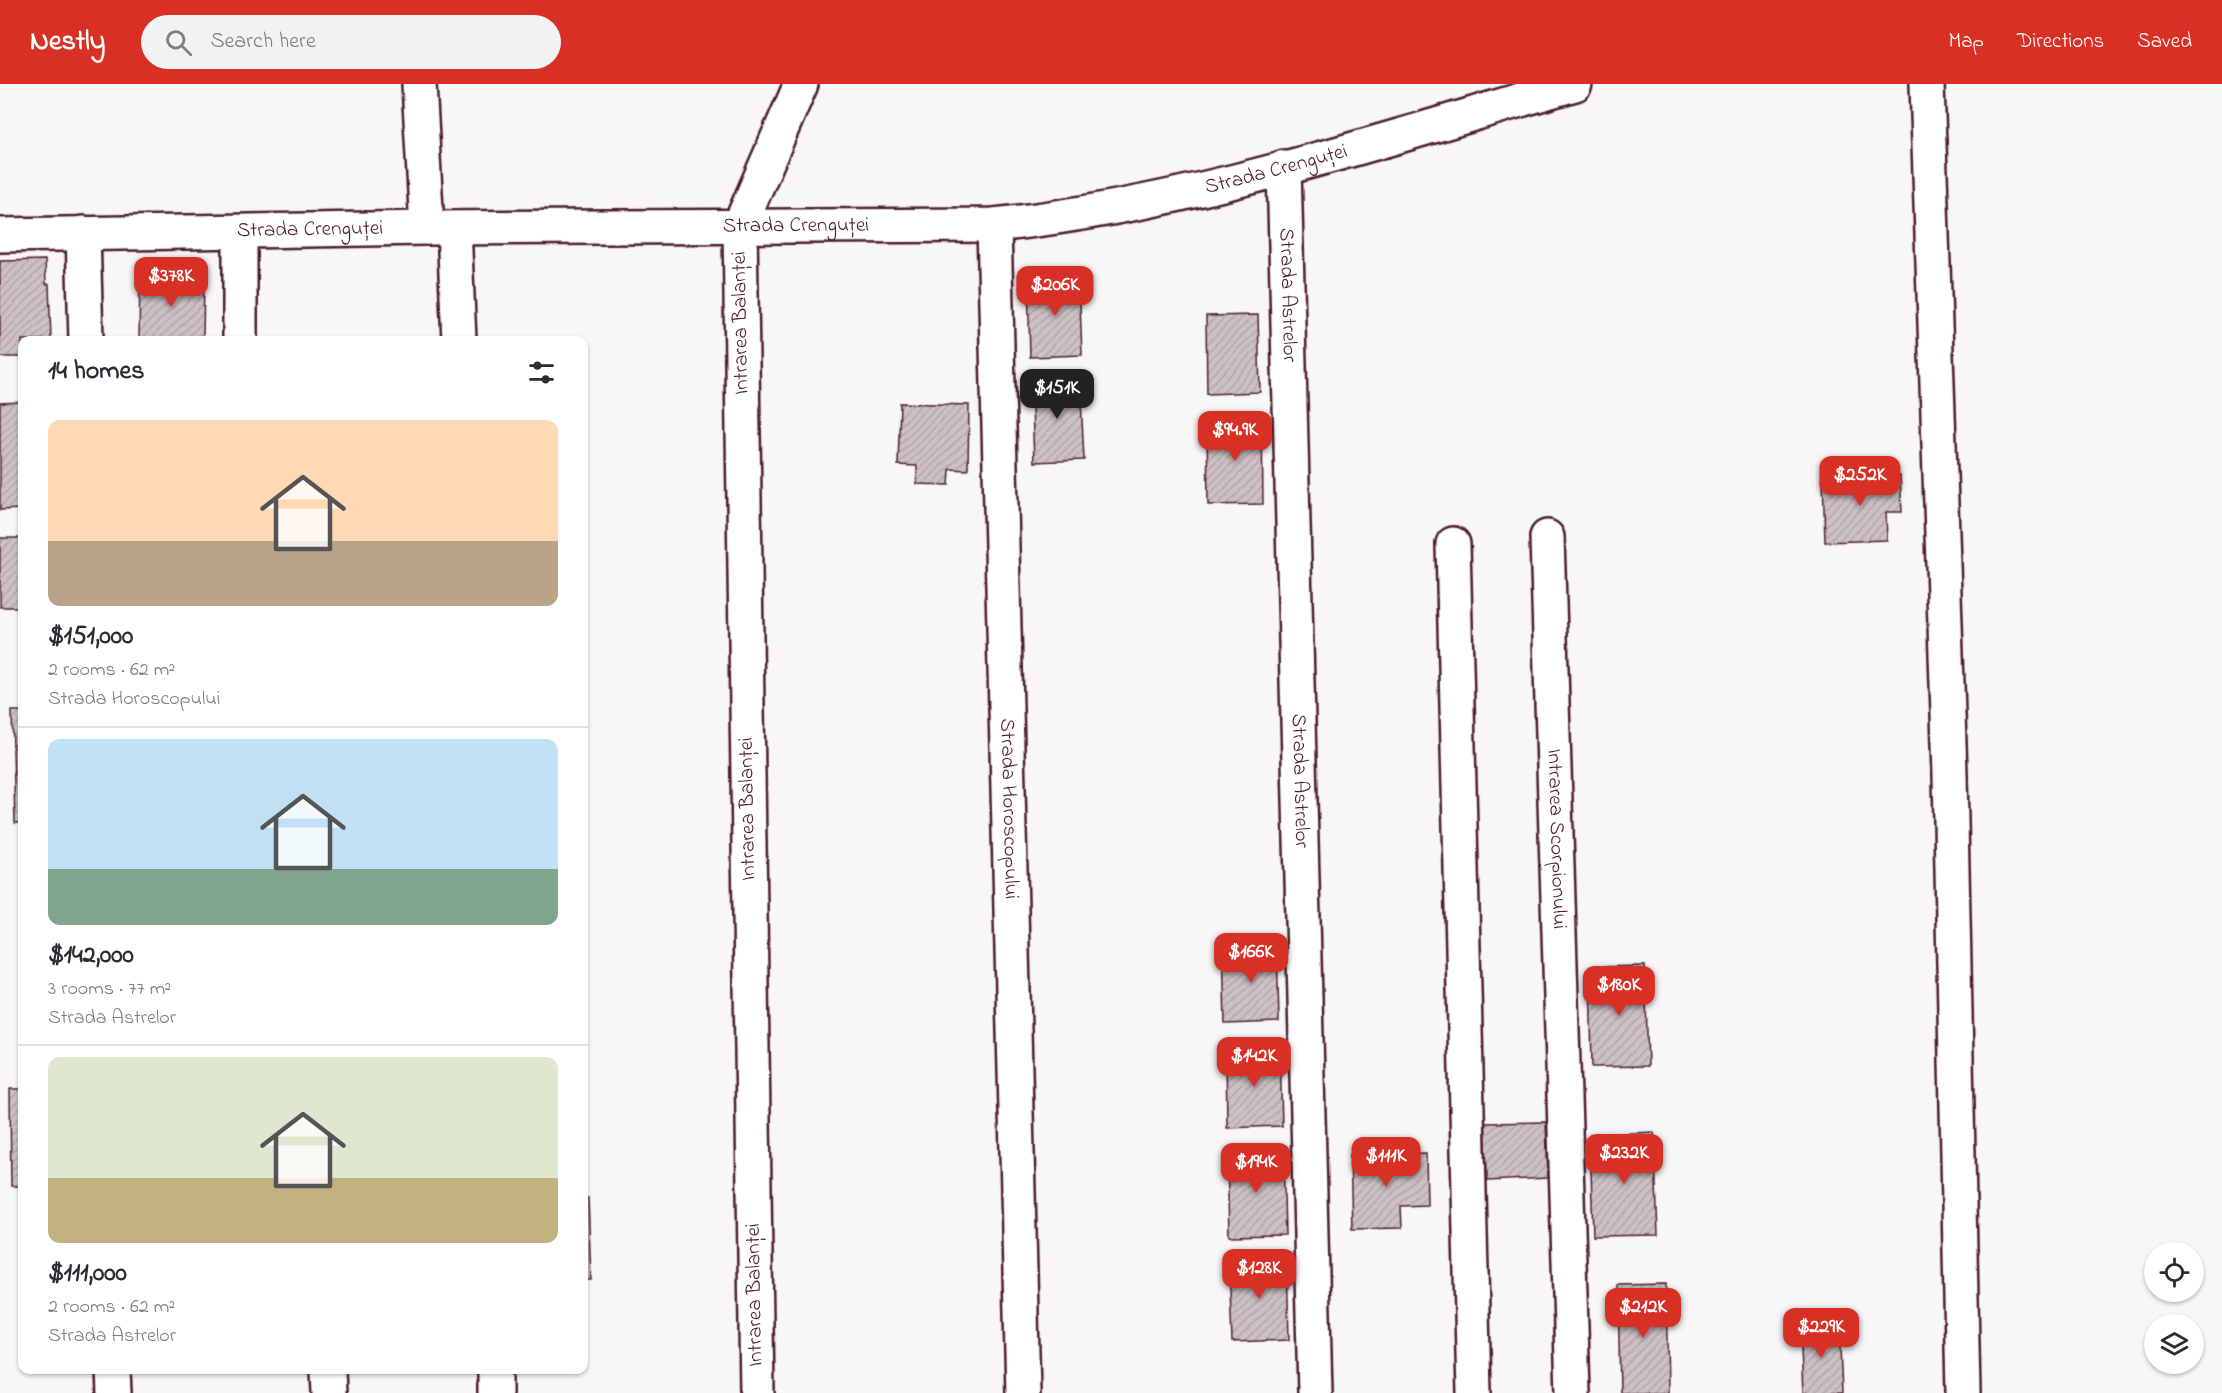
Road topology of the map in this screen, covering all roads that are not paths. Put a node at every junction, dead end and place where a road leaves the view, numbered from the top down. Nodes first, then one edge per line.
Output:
1 (419, 84) edge
2 (801, 84) edge
3 (1575, 84) edge
4 (1927, 84) edge
5 (1284, 167) junction
6 (740, 225) junction
7 (993, 225) junction
8 (440, 229) junction
9 (83, 233) junction
10 (240, 233) junction
11 (0, 235) edge
12 (86, 336) edge
13 (240, 336) edge
14 (458, 336) edge
15 (1547, 537) dead end
16 (1453, 544) dead end
17 (113, 1374) edge
18 (328, 1374) edge
19 (495, 1374) edge
20 (114, 1393) edge
21 (329, 1393) edge
22 (495, 1393) edge
23 (758, 1393) edge
24 (1023, 1393) edge
25 (1315, 1393) edge
26 (1474, 1393) edge
27 (1573, 1393) edge
28 (1963, 1393) edge

1 - 8 street
2 - 6 street
3 - 5 street, Strada Crenguței
4 - 28 street
5 - 7 street, Strada Crenguței
5 - 25 street, Strada Astrelor
6 - 7 street, Strada Crenguței
6 - 8 street, Strada Crenguței
6 - 23 street, Intrarea Balanței
7 - 24 street, Strada Horoscopului
8 - 10 street, Strada Crenguței
8 - 14 street
9 - 10 street, Strada Crenguței
9 - 11 street, Strada Crenguței
9 - 12 street
10 - 13 street
15 - 27 street, Intrarea Scorpionului
16 - 26 street
17 - 20 street
18 - 21 street
19 - 22 street

